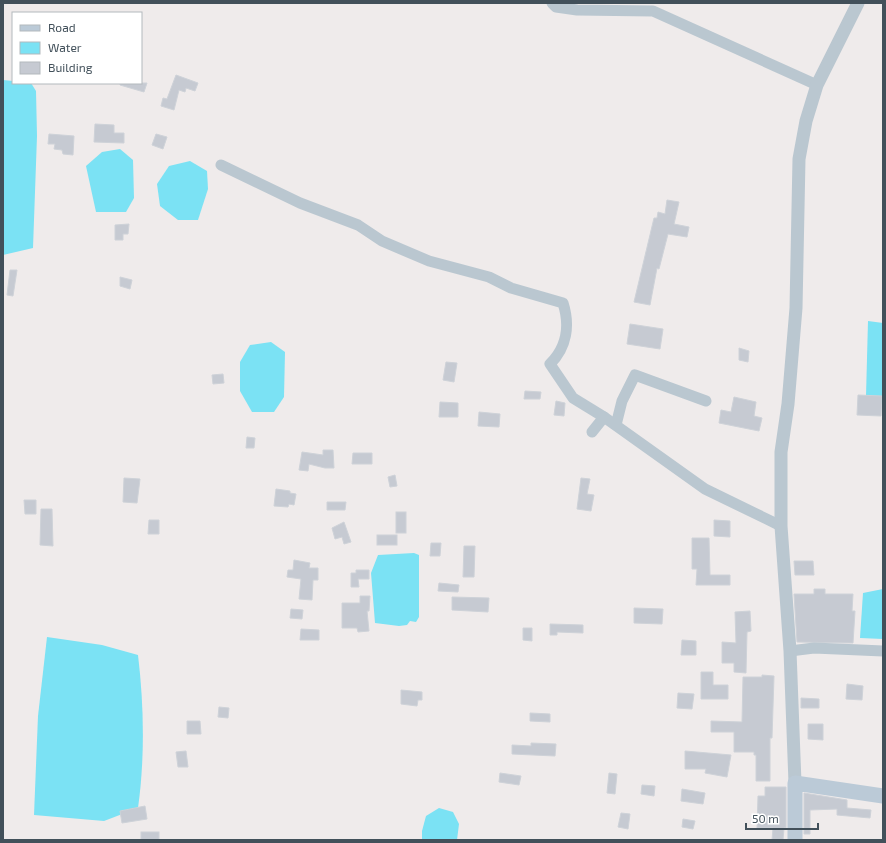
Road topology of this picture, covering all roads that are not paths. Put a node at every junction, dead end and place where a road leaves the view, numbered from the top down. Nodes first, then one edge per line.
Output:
1 (552, 3) edge
2 (858, 3) edge
3 (816, 85) junction
4 (221, 165) dead end
5 (706, 401) dead end
6 (604, 417) junction
7 (616, 425) junction
8 (592, 432) dead end
9 (781, 526) junction
10 (790, 651) junction
11 (883, 651) edge
12 (795, 783) junction
13 (883, 796) edge
14 (795, 840) edge

1 - 3 street
2 - 3 street
3 - 9 street
4 - 6 street
5 - 7 street
6 - 7 street
6 - 8 street
7 - 9 street
9 - 10 street
10 - 11 street
10 - 12 street
12 - 13 main road
12 - 14 main road

